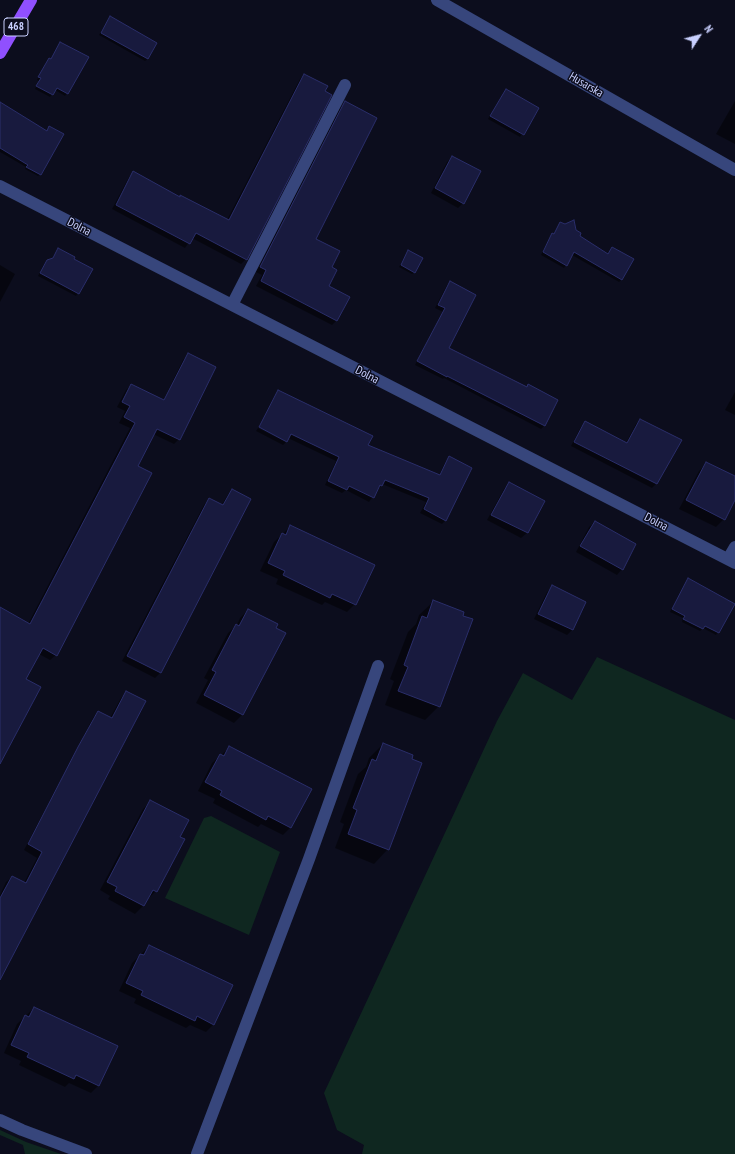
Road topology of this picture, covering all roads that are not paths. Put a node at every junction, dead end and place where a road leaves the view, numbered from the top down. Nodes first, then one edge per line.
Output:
1 (31, 0) edge
2 (437, 0) edge
3 (0, 53) edge
4 (345, 85) dead end
5 (735, 170) edge
6 (0, 186) edge
7 (232, 305) junction
8 (735, 547) edge
9 (732, 561) edge
10 (378, 666) dead end
11 (0, 1120) edge
12 (86, 1154) edge
13 (197, 1154) edge

1 - 3 main road, 468
2 - 5 street, Husarska
4 - 7 street
6 - 7 street, Dolna
7 - 9 street, Dolna
8 - 9 street
10 - 13 street
11 - 12 street

